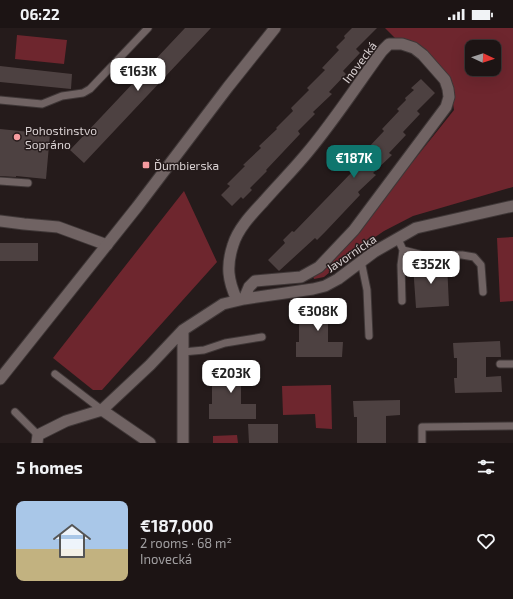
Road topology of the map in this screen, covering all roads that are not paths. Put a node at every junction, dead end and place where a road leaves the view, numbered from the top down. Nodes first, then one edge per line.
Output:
1 (148, 28) edge
2 (275, 28) edge
3 (0, 100) edge
4 (0, 181) edge
5 (28, 183) dead end
6 (513, 206) edge
7 (0, 221) edge
8 (398, 239) junction
9 (107, 245) junction
10 (403, 250) junction
11 (360, 261) junction
12 (484, 292) dead end
13 (241, 300) junction
14 (402, 301) dead end
15 (183, 330) junction
16 (369, 336) dead end
17 (262, 337) dead end
18 (183, 352) junction
19 (500, 364) dead end
20 (513, 364) edge
21 (55, 374) dead end
22 (0, 379) edge
23 (102, 410) junction
24 (15, 412) dead end
25 (513, 426) edge
26 (37, 439) edge
27 (150, 443) edge
28 (183, 443) edge
29 (422, 443) edge

1 - 3 lane
2 - 9 street
4 - 5 lane
6 - 8 street, Javornícka
7 - 9 street
8 - 10 lane
8 - 11 street, Javornícka
9 - 22 street
10 - 12 lane
10 - 14 lane
11 - 13 street, Javornícka
11 - 16 lane
13 - 13 street, Inovecká
13 - 15 street, Javornícka
15 - 18 street
15 - 23 street, Javornícka
17 - 18 lane
18 - 28 street
19 - 20 lane
21 - 23 lane
23 - 26 street, Javornícka
23 - 27 street
24 - 26 lane
25 - 29 lane

